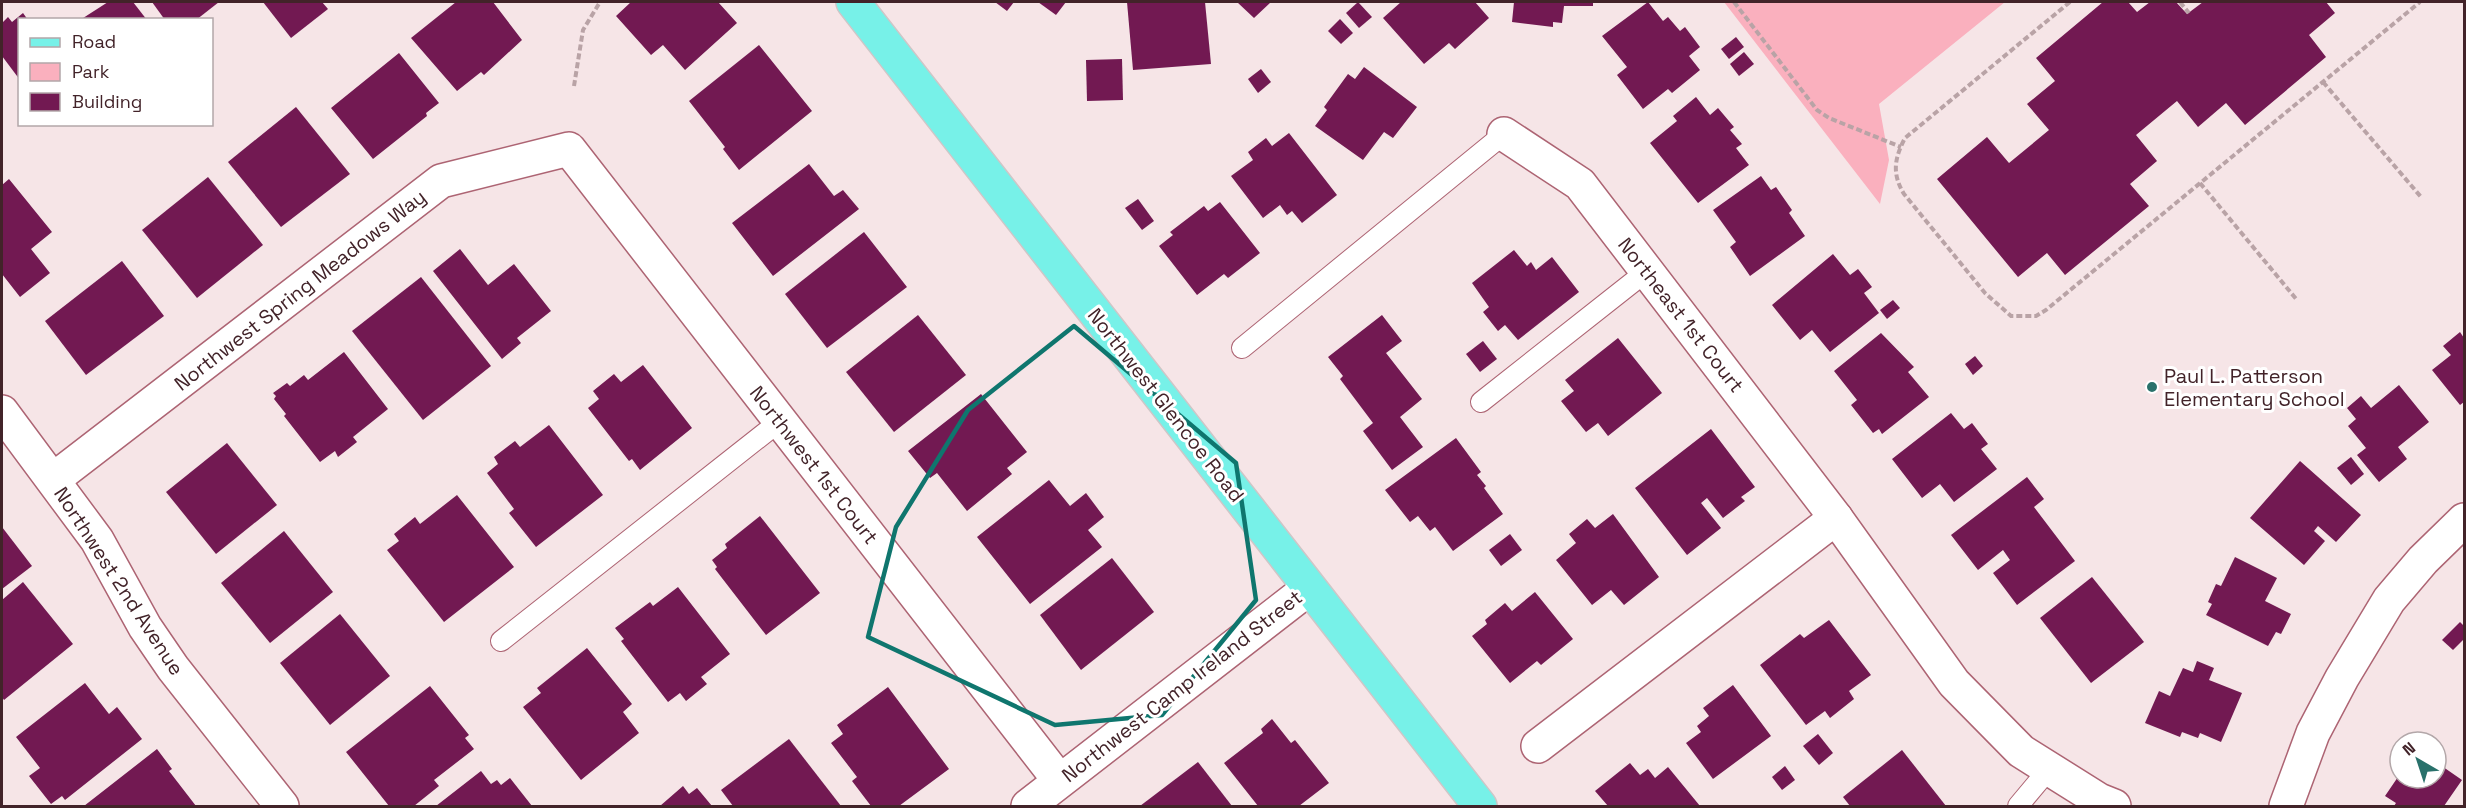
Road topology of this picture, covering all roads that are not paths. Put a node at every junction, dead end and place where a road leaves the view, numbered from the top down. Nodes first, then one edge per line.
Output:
1 (853, 2) edge
2 (1504, 134) joint
3 (569, 149) joint
4 (1647, 271) junction
5 (1242, 348) dead end
6 (1481, 402) dead end
7 (2, 412) edge
8 (780, 421) junction
9 (54, 479) junction
10 (1836, 518) junction
11 (2464, 520) edge
12 (1308, 589) junction
13 (501, 641) dead end
14 (1538, 746) dead end
15 (2049, 769) junction
16 (1059, 780) junction
17 (282, 807) edge
18 (1028, 807) edge
19 (1480, 807) edge
20 (2018, 807) edge
21 (2114, 807) edge
22 (2286, 807) edge

1 - 12 main road, Northwest Glencoe Road
2 - 4 street, Northeast 1st Court
2 - 5 lane
3 - 8 street, Northwest 1st Court
3 - 9 street, Northwest Spring Meadows Way
4 - 6 lane
4 - 10 street, Northeast 1st Court
7 - 9 street, Northwest 2nd Avenue
8 - 13 lane
8 - 16 street, Northwest 1st Court
9 - 17 street, Northwest 2nd Avenue
10 - 14 street
10 - 15 street, Northeast 1st Court
11 - 22 street
12 - 16 street, Northwest Camp Ireland Street
12 - 19 main road, Northwest Glencoe Road
15 - 20 lane
15 - 21 street, Northeast 1st Court
16 - 18 street, Northwest Camp Ireland Street

